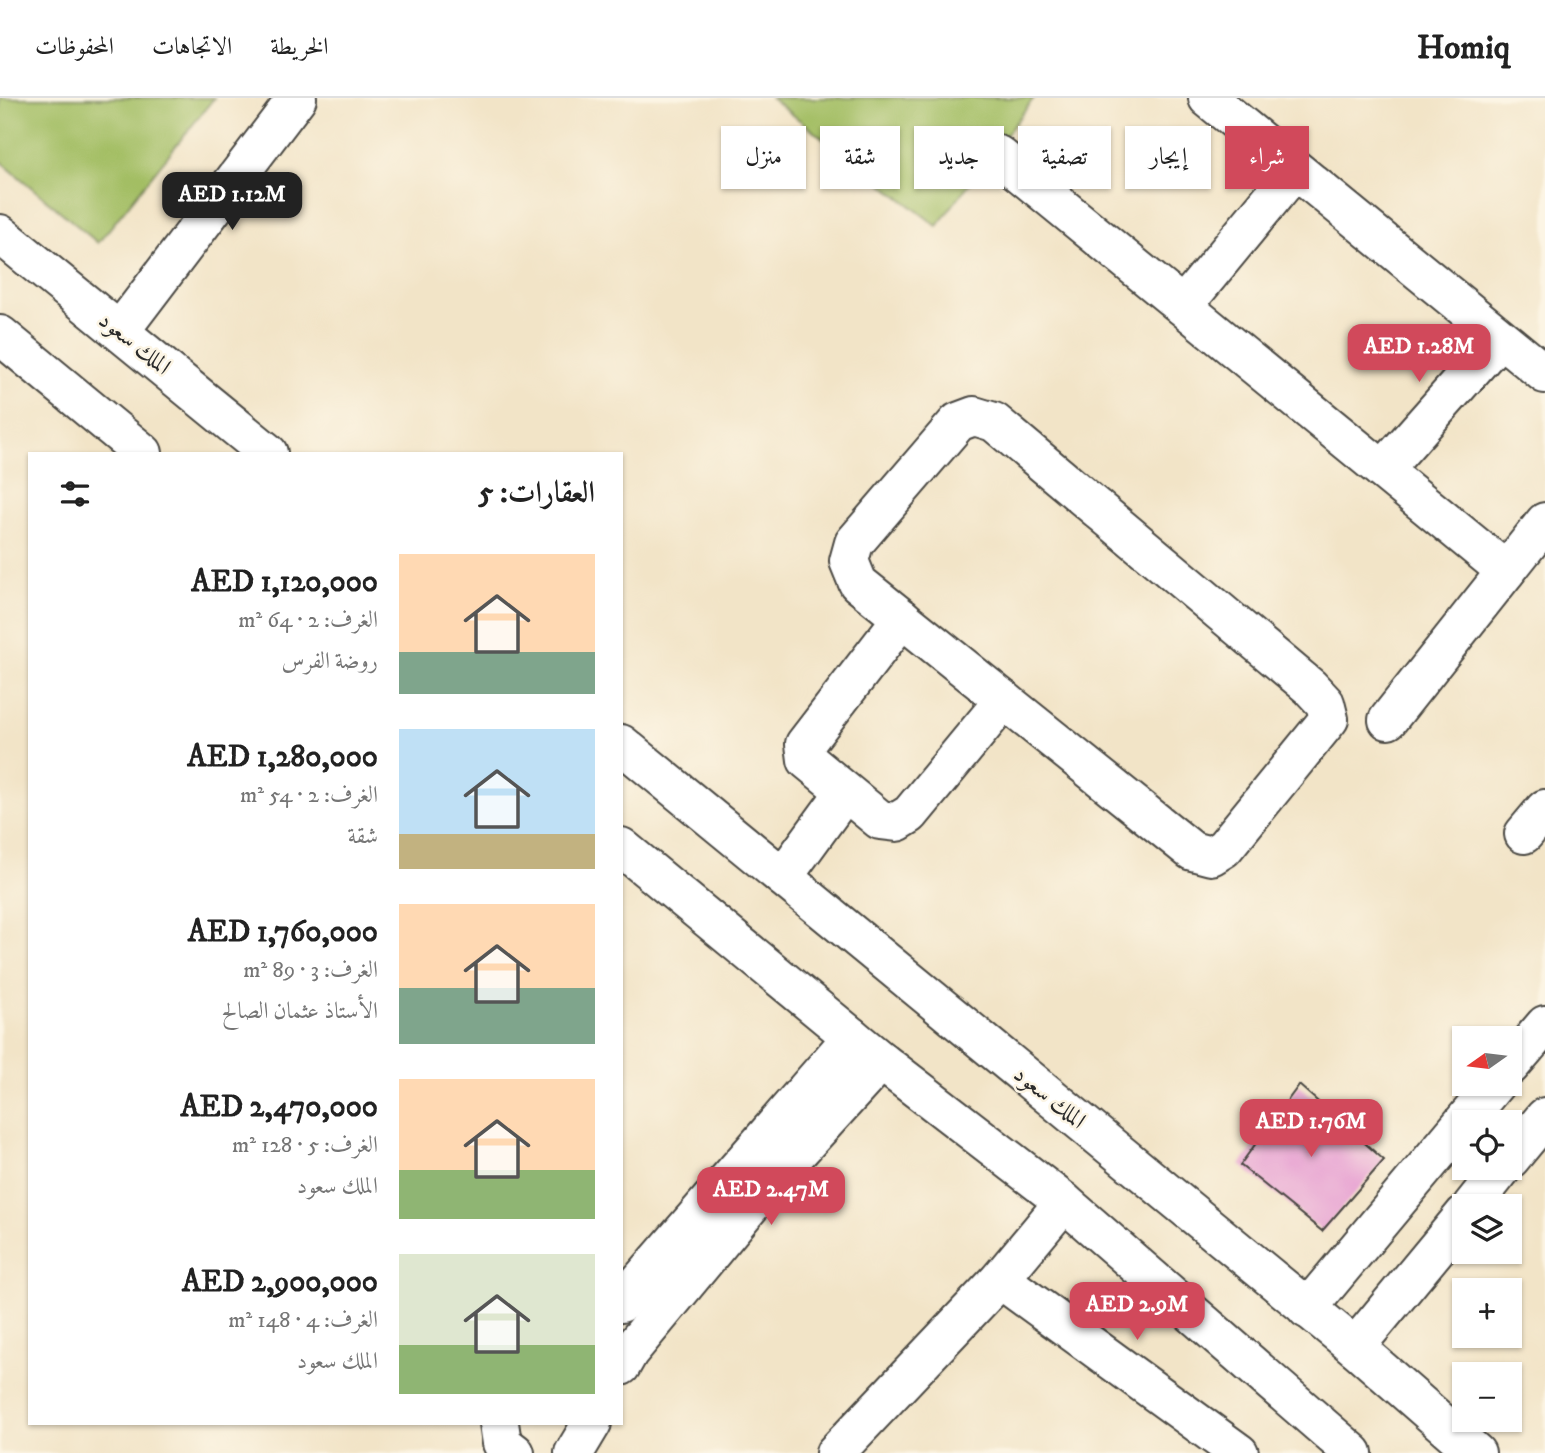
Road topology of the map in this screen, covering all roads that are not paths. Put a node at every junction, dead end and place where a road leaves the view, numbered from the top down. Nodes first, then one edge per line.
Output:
1 (297, 98) edge
2 (1208, 98) edge
3 (1242, 126) edge
4 (1004, 160) edge
5 (1309, 181) edge
6 (1279, 189) edge
7 (0, 234) edge
8 (1183, 306) junction
9 (120, 331) junction
10 (0, 335) edge
11 (1500, 338) junction
12 (1545, 374) edge
13 (143, 452) edge
14 (267, 452) edge
15 (1383, 470) junction
16 (1545, 522) edge
17 (1506, 571) junction
18 (902, 618) junction
19 (1004, 700) junction
20 (1388, 720) dead end
21 (623, 746) edge
22 (845, 792) junction
23 (627, 863) edge
24 (783, 877) junction
25 (1545, 1025) edge
26 (852, 1037) junction
27 (1522, 1052) edge
28 (881, 1061) junction
29 (1485, 1096) edge
30 (1545, 1117) edge
31 (1522, 1145) edge
32 (1493, 1180) edge
33 (1482, 1194) edge
34 (1064, 1202) junction
35 (1452, 1230) edge
36 (1000, 1279) junction
37 (623, 1301) edge
38 (1307, 1309) junction
39 (1355, 1347) junction
40 (623, 1362) edge
41 (499, 1425) edge
42 (591, 1425) edge
43 (1351, 1452) edge
44 (515, 1453) edge
45 (574, 1453) edge
46 (835, 1453) edge
47 (1239, 1453) edge
48 (1476, 1453) edge

1 - 9 street
2 - 3 street
4 - 8 street
5 - 11 street
6 - 8 street
7 - 9 street, الملك سعود
8 - 15 street
9 - 14 street, الملك سعود
10 - 13 street
11 - 12 street
11 - 15 street
15 - 17 street
16 - 17 street
17 - 20 street
18 - 19 street
18 - 19 street
18 - 22 street
19 - 22 street
21 - 24 street, الملك سعود
22 - 24 street
23 - 26 street
24 - 38 street, الملك سعود
25 - 27 street
26 - 28 street
26 - 37 street
28 - 34 street
28 - 40 street
29 - 38 street
30 - 31 street
32 - 33 street
34 - 36 street
34 - 43 street
35 - 39 street
36 - 46 street
36 - 47 street
38 - 39 street, الملك سعود
39 - 48 street, الملك سعود
41 - 44 street
42 - 45 street

